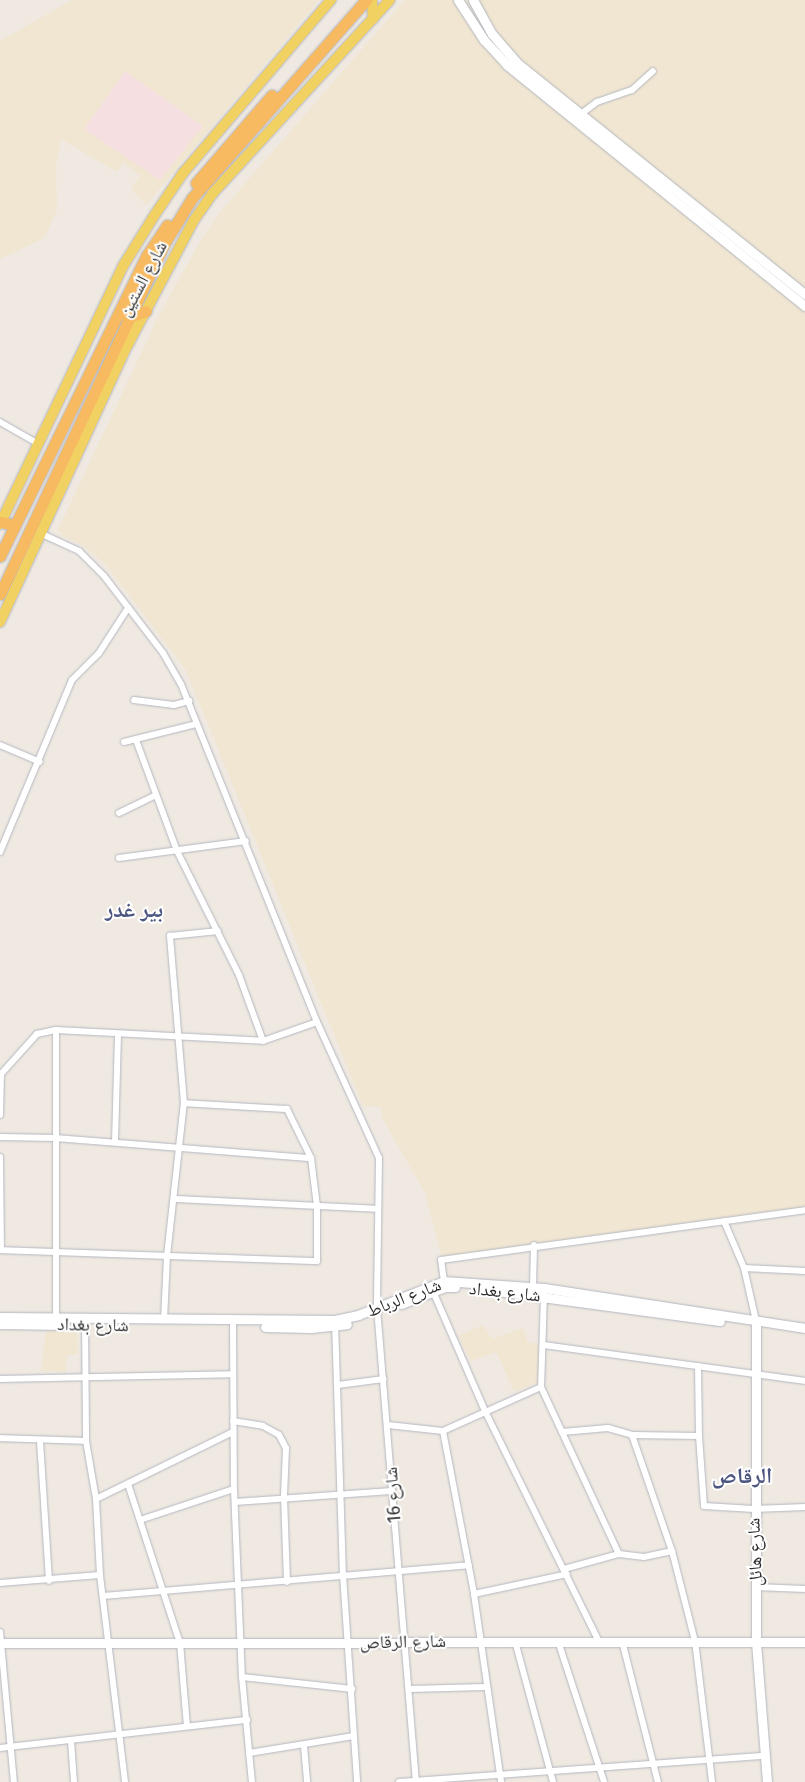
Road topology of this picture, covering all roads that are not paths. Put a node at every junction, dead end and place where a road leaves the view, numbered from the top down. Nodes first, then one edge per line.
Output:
1 (331, 0) edge
2 (357, 0) edge
3 (366, 0) edge
4 (372, 0) edge
5 (390, 0) edge
6 (458, 0) edge
7 (473, 0) edge
8 (372, 20) junction
9 (492, 34) junction
10 (484, 40) junction
11 (653, 71) dead end
12 (582, 114) junction
13 (190, 196) junction
14 (690, 209) junction
15 (702, 218) junction
16 (805, 294) edge
17 (805, 306) edge
18 (146, 311) junction
19 (127, 318) junction
20 (0, 422) edge
21 (36, 444) junction
22 (0, 523) edge
23 (14, 525) junction
24 (42, 534) junction
25 (24, 541) junction
26 (35, 547) junction
27 (0, 556) edge
28 (0, 594) edge
29 (128, 608) junction
30 (0, 622) edge
31 (134, 700) dead end
32 (189, 701) junction
33 (196, 724) junction
34 (136, 740) junction
35 (124, 742) dead end
36 (0, 745) edge
37 (40, 762) junction
38 (156, 795) junction
39 (119, 813) dead end
40 (246, 841) junction
41 (177, 850) junction
42 (0, 852) edge
43 (119, 858) dead end
44 (218, 931) junction
45 (317, 1022) junction
46 (56, 1030) junction
47 (118, 1035) junction
48 (181, 1037) junction
49 (263, 1042) junction
50 (0, 1074) edge
51 (184, 1103) junction
52 (0, 1115) edge
53 (0, 1137) edge
54 (55, 1138) junction
55 (114, 1142) junction
56 (180, 1147) junction
57 (0, 1157) edge
58 (311, 1158) junction
59 (174, 1199) junction
60 (317, 1206) junction
61 (378, 1209) junction
62 (805, 1210) edge
63 (724, 1221) junction
64 (534, 1245) junction
65 (1, 1250) edge
66 (57, 1250) junction
67 (167, 1256) junction
68 (744, 1268) junction
69 (805, 1272) edge
70 (444, 1281) junction
71 (533, 1287) junction
72 (432, 1288) junction
73 (544, 1292) junction
74 (378, 1311) junction
75 (0, 1316) edge
76 (56, 1318) junction
77 (164, 1320) junction
78 (85, 1322) junction
79 (233, 1323) junction
80 (0, 1324) edge
81 (335, 1324) junction
82 (756, 1324) junction
83 (805, 1328) edge
84 (805, 1333) edge
85 (543, 1346) junction
86 (698, 1366) junction
87 (232, 1374) junction
88 (756, 1374) junction
89 (85, 1377) junction
90 (0, 1378) edge
91 (384, 1379) junction
92 (805, 1381) edge
93 (338, 1385) junction
94 (541, 1386) junction
95 (485, 1411) junction
96 (233, 1421) junction
97 (388, 1425) junction
98 (443, 1431) junction
99 (233, 1432) junction
100 (562, 1432) junction
101 (632, 1435) junction
102 (698, 1436) junction
103 (0, 1438) edge
104 (40, 1441) junction
105 (86, 1441) junction
106 (128, 1484) junction
107 (234, 1489) junction
108 (392, 1491) junction
109 (343, 1495) junction
110 (284, 1496) junction
111 (96, 1499) junction
112 (235, 1502) junction
113 (805, 1507) edge
114 (754, 1509) junction
115 (140, 1520) junction
116 (672, 1551) junction
117 (619, 1554) junction
118 (469, 1565) junction
119 (398, 1569) junction
120 (566, 1571) junction
121 (100, 1575) junction
122 (343, 1575) junction
123 (50, 1581) junction
124 (287, 1582) junction
125 (0, 1583) edge
126 (238, 1586) junction
127 (756, 1587) junction
128 (805, 1589) edge
129 (166, 1590) junction
130 (474, 1594) junction
131 (103, 1596) junction
132 (0, 1632) edge
133 (558, 1640) junction
134 (598, 1640) junction
135 (695, 1640) junction
136 (516, 1641) junction
137 (622, 1641) junction
138 (241, 1642) junction
139 (405, 1642) junction
140 (479, 1642) junction
141 (756, 1642) junction
142 (805, 1642) edge
143 (108, 1643) junction
144 (180, 1643) junction
145 (349, 1643) junction
146 (1, 1644) edge
147 (242, 1677) junction
148 (485, 1687) junction
149 (352, 1689) junction
150 (410, 1690) junction
151 (247, 1720) junction
152 (187, 1726) junction
153 (120, 1734) junction
154 (354, 1736) junction
155 (71, 1741) junction
156 (304, 1746) junction
157 (0, 1748) edge
158 (11, 1748) junction
159 (249, 1753) junction
160 (765, 1756) junction
161 (710, 1760) junction
162 (652, 1763) junction
163 (600, 1766) junction
164 (551, 1771) junction
165 (501, 1779) edge
166 (416, 1781) edge
167 (14, 1782) edge
168 (74, 1782) edge
169 (125, 1782) edge
170 (252, 1782) edge
171 (307, 1782) edge
172 (357, 1782) edge
173 (399, 1782) edge
174 (553, 1782) edge
175 (604, 1782) edge
176 (658, 1782) edge
177 (712, 1782) edge
178 (767, 1782) edge

1 - 21 main road, شارع الستين
2 - 13 highway, شارع الستين
3 - 13 highway, شارع الستين
4 - 8 main road
5 - 8 main road, شارع الستين
6 - 10 street
7 - 9 street
8 - 18 main road, شارع الستين
9 - 10 street
9 - 12 street
10 - 14 street
11 - 12 street
12 - 14 street
13 - 19 highway, شارع الستين
13 - 23 highway, شارع الستين
14 - 15 street
15 - 16 street
15 - 17 street
18 - 19 highway
18 - 24 main road, شارع الستين
19 - 25 highway, شارع الستين
20 - 21 street
21 - 22 main road, شارع الستين
22 - 23 highway
23 - 27 highway, شارع الستين
24 - 26 main road, شارع الستين
24 - 29 street, شارع 16
25 - 26 highway
25 - 28 highway, شارع الستين
26 - 30 main road, شارع الستين
29 - 32 street, شارع 16
29 - 37 street
31 - 32 street
32 - 33 street, شارع 16
33 - 34 street
33 - 40 street, شارع 16
34 - 35 street
34 - 38 street
36 - 37 street
37 - 42 street
38 - 39 street
38 - 41 street
40 - 41 street
40 - 45 street, شارع 16
41 - 43 street
41 - 44 street
44 - 48 street
44 - 49 street
45 - 49 street
45 - 61 street, شارع 16
46 - 47 street
46 - 50 street
46 - 54 street
47 - 48 street
47 - 55 street
48 - 49 street
48 - 51 street
50 - 52 street
51 - 56 street
51 - 58 street
53 - 54 street
54 - 55 street
54 - 66 street
55 - 56 street
56 - 58 street
56 - 59 street
57 - 65 street
58 - 60 street
59 - 60 street
59 - 67 street
60 - 61 street
60 - 67 street
61 - 74 street, شارع 16
62 - 63 street
63 - 64 street
63 - 68 street
64 - 70 street
64 - 71 street
65 - 66 street
66 - 67 street
66 - 76 street
67 - 77 street
68 - 69 street
68 - 82 street
70 - 71 street, شارع الرباط
70 - 72 street, شارع الرباط
71 - 73 street, شارع الرباط
72 - 73 street, شارع بغداد
72 - 74 street, شارع بغداد
72 - 95 street
73 - 82 street, شارع بغداد
73 - 85 street
74 - 81 street, شارع بغداد
74 - 91 street, شارع 16
75 - 76 street
76 - 78 street
77 - 78 street
77 - 79 street
78 - 79 street, شارع بغداد
78 - 80 street, شارع بغداد
78 - 89 street
79 - 81 street
79 - 87 street
81 - 93 street
82 - 83 street
82 - 84 street, شارع بغداد
82 - 88 street, شارع هائل
85 - 86 street
85 - 94 street
86 - 88 street
86 - 102 street
87 - 89 street
87 - 96 street
88 - 92 street
88 - 114 street, شارع هائل
89 - 90 street
89 - 105 street
91 - 93 street
91 - 97 street, شارع 16
93 - 109 street
94 - 95 street
94 - 100 street
95 - 98 street
95 - 120 street
96 - 99 street
96 - 110 street
97 - 98 street
97 - 108 street, شارع 16
98 - 118 street
99 - 106 street
99 - 107 street
100 - 101 street
100 - 117 street
101 - 102 street
101 - 116 street
102 - 114 street
103 - 104 street
104 - 105 street
104 - 123 street
105 - 111 street
106 - 111 street
106 - 115 street
107 - 112 street
107 - 115 street
108 - 109 street
108 - 119 street, شارع 16
109 - 110 street
109 - 122 street
110 - 112 street
110 - 124 street
111 - 121 street
112 - 126 street
113 - 114 street
114 - 127 street, شارع هائل
115 - 129 street
116 - 117 street
116 - 135 street
117 - 120 street
118 - 119 street
118 - 130 street
119 - 122 street
119 - 139 street, شارع 16
120 - 130 street
120 - 134 street
121 - 123 street
121 - 131 street
122 - 124 street
122 - 145 street
123 - 125 street
124 - 126 street
126 - 129 street
126 - 138 street
127 - 128 street
127 - 141 street, شارع هائل
129 - 131 street
129 - 144 street
130 - 140 street
131 - 143 street
132 - 146 street
133 - 134 street, شارع الرقاص
133 - 136 street, شارع الرقاص
133 - 163 street
134 - 137 street, شارع الرقاص
135 - 137 street, شارع الرقاص
135 - 141 street, شارع الرقاص
135 - 161 street
136 - 140 street, شارع الرقاص
136 - 164 street
137 - 162 street
138 - 144 street, شارع الرقاص
138 - 145 street, شارع الرقاص
138 - 147 street
139 - 140 street, شارع الرقاص
139 - 145 street, شارع الرقاص
139 - 150 street, شارع 16
140 - 148 street
141 - 142 street, شارع الرقاص
141 - 160 street, شارع هائل
143 - 144 street, شارع الرقاص
143 - 146 street, شارع الرقاص
143 - 153 street
144 - 152 street
145 - 149 street
146 - 158 street
147 - 149 street
147 - 151 street
148 - 150 street
148 - 165 street
149 - 154 street
150 - 166 street, شارع 16
151 - 152 street
151 - 159 street
152 - 153 street
153 - 155 street
153 - 169 street
154 - 156 street
154 - 172 street
155 - 158 street
155 - 168 street
156 - 159 street
156 - 171 street
157 - 158 street
158 - 167 street
159 - 170 street
160 - 161 street
160 - 178 street, شارع هائل
161 - 162 street
161 - 177 street
162 - 163 street
162 - 176 street
163 - 164 street
163 - 175 street
164 - 165 street
164 - 174 street
165 - 166 street
166 - 173 street

